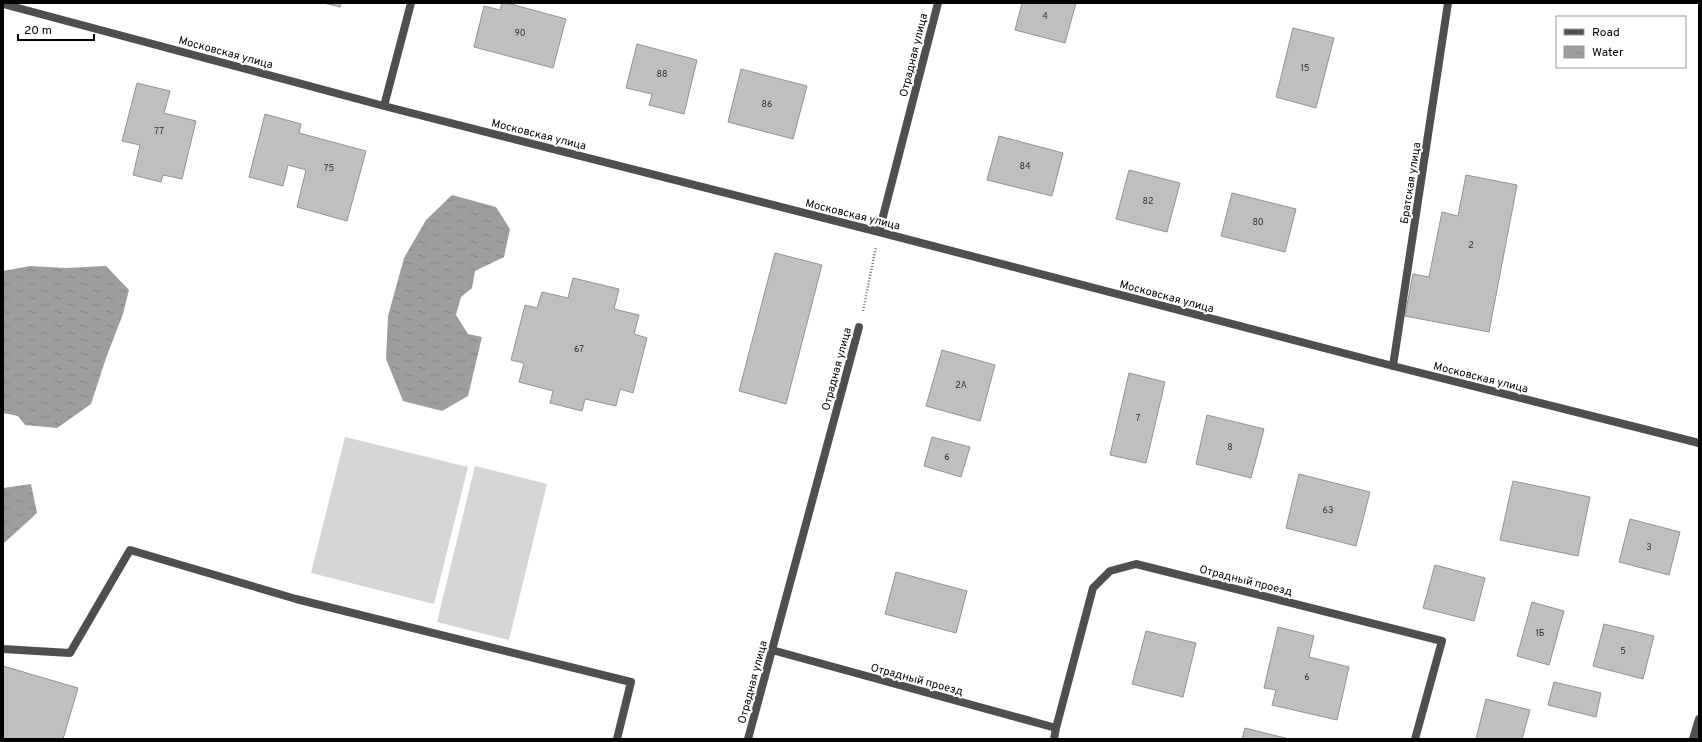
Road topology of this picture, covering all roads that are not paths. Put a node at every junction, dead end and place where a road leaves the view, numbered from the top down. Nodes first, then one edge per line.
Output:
1 (411, 3) edge
2 (938, 3) edge
3 (1448, 3) edge
4 (3, 4) edge
5 (384, 106) junction
6 (879, 232) junction
7 (859, 327) road end
8 (1393, 366) junction
9 (1699, 443) edge
10 (3, 649) edge
11 (772, 650) junction
12 (1699, 719) edge
13 (1056, 728) junction
14 (618, 739) edge
15 (748, 739) edge
16 (1054, 739) edge
17 (1416, 739) edge
18 (1694, 739) edge

1 - 5 street
2 - 6 street, Отрадная улица
3 - 8 street, Братская улица
4 - 5 street, Московская улица
5 - 6 street, Московская улица
6 - 8 street, Московская улица
7 - 11 street, Отрадная улица
8 - 9 street, Московская улица
10 - 14 street
11 - 13 street, Отрадный проезд
11 - 15 street, Отрадная улица
12 - 18 street
13 - 16 street, Отрадный проезд
13 - 17 street, Отрадный проезд

